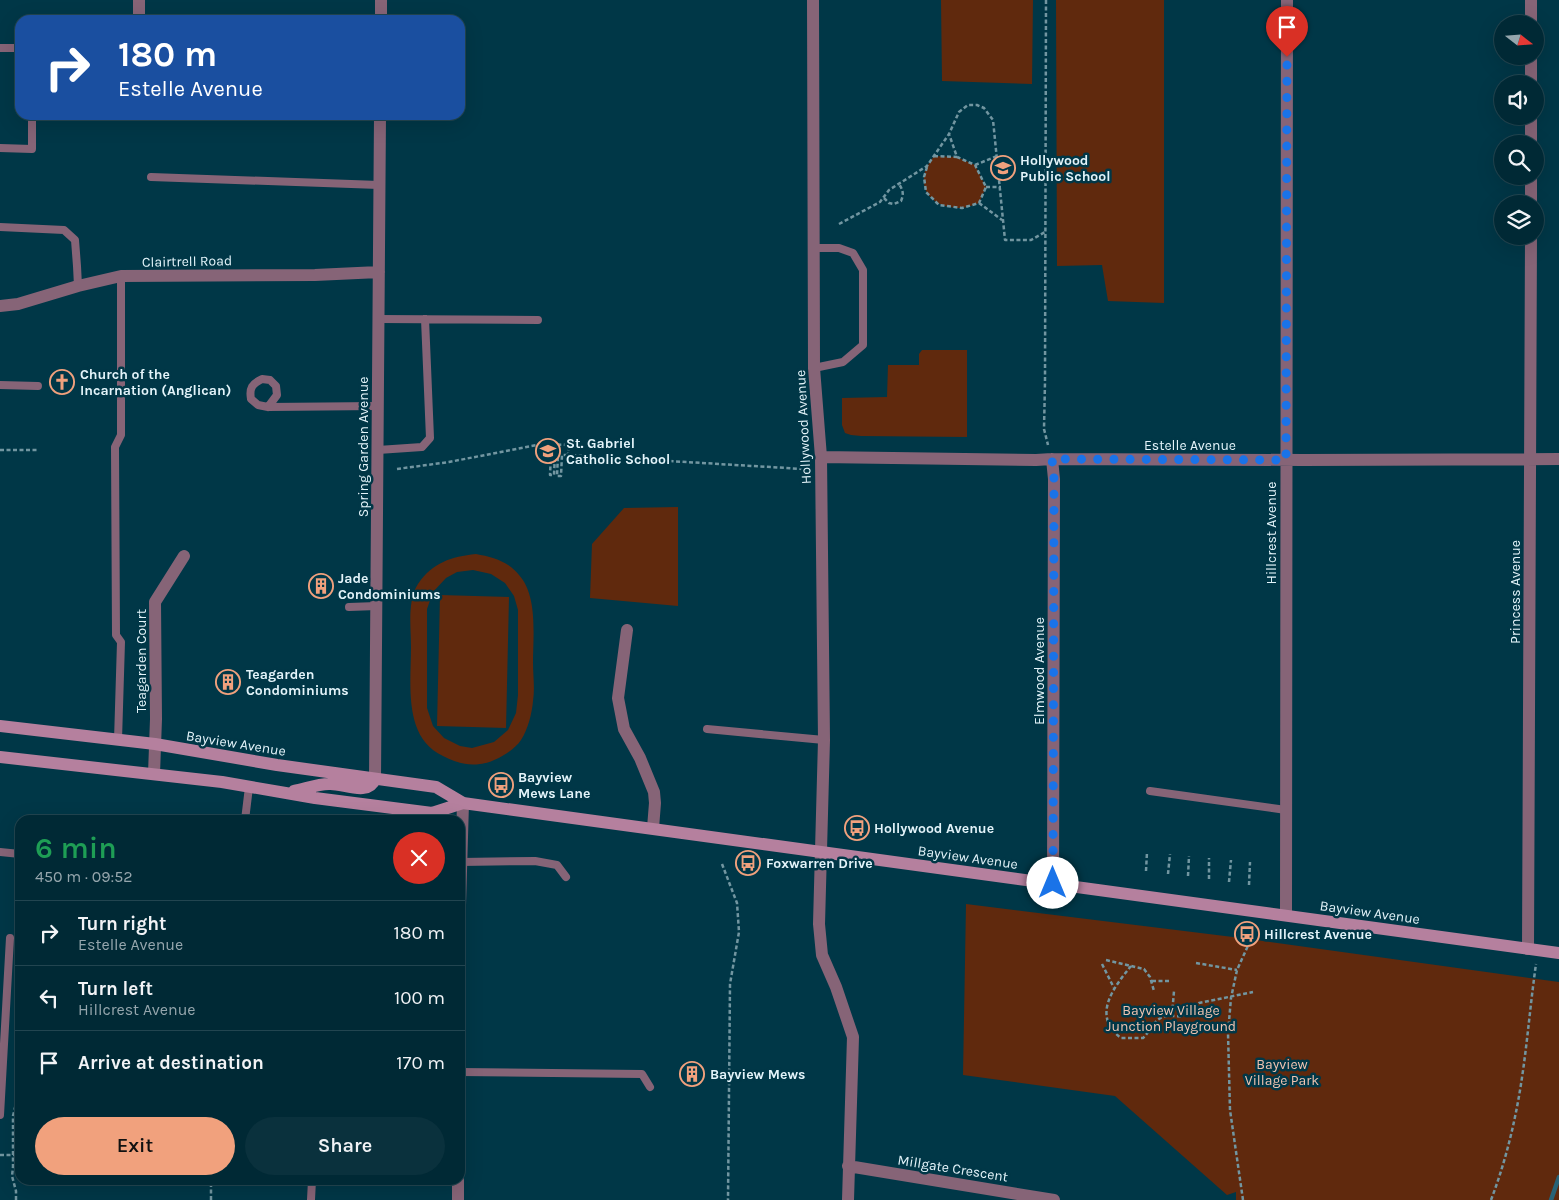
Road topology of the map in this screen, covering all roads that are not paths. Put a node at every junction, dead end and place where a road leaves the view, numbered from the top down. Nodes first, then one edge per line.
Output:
1 (139, 0) edge
2 (381, 0) edge
3 (813, 0) edge
4 (1287, 0) edge
5 (1532, 0) edge
6 (139, 15) edge
7 (381, 15) edge
8 (1531, 15) edge
9 (0, 48) edge
10 (15, 48) edge
11 (32, 120) edge
12 (380, 120) edge
13 (0, 148) edge
14 (151, 177) dead end
15 (379, 185) junction
16 (0, 227) edge
17 (1531, 245) edge
18 (814, 248) junction
19 (379, 272) junction
20 (121, 276) junction
21 (78, 286) junction
22 (0, 306) edge
23 (379, 319) junction
24 (425, 319) junction
25 (538, 320) dead end
26 (814, 368) junction
27 (0, 385) edge
28 (38, 386) dead end
29 (378, 406) junction
30 (268, 407) dead end
31 (378, 450) junction
32 (821, 457) junction
33 (1531, 458) junction
34 (1052, 459) junction
35 (1559, 459) edge
36 (1286, 460) junction
37 (184, 556) dead end
38 (377, 606) junction
39 (349, 607) dead end
40 (627, 630) dead end
41 (0, 726) edge
42 (707, 729) dead end
43 (118, 740) junction
44 (824, 740) junction
45 (155, 744) junction
46 (0, 757) edge
47 (154, 774) junction
48 (376, 779) junction
49 (249, 787) junction
50 (1150, 791) dead end
51 (286, 793) junction
52 (463, 803) junction
53 (1286, 810) junction
54 (246, 815) edge
55 (463, 815) edge
56 (653, 828) junction
57 (0, 852) edge
58 (821, 852) junction
59 (15, 854) edge
60 (465, 862) edge
61 (566, 877) dead end
62 (1053, 883) junction
63 (1286, 915) junction
64 (10, 938) dead end
65 (1533, 949) junction
66 (1559, 953) edge
67 (465, 1072) edge
68 (650, 1088) dead end
69 (0, 1115) edge
70 (848, 1166) junction
71 (312, 1185) edge
72 (458, 1185) edge
73 (311, 1200) edge
74 (458, 1200) edge
75 (848, 1200) edge
76 (1054, 1200) edge

1 - 6 street
2 - 7 street
3 - 18 street, Hollywood Avenue
4 - 36 street, Hillcrest Avenue
5 - 8 street
9 - 10 lane
11 - 13 lane
12 - 15 street, Spring Garden Avenue
14 - 15 lane
15 - 19 street, Spring Garden Avenue
16 - 21 lane
17 - 33 street, Princess Avenue
18 - 26 street, Hollywood Avenue
18 - 26 lane
19 - 20 street, Clairtrell Road
19 - 23 street, Spring Garden Avenue
20 - 21 street, Clairtrell Road
20 - 43 lane
21 - 22 street, Clairtrell Road
23 - 24 lane
23 - 29 street, Spring Garden Avenue
24 - 25 lane
24 - 31 lane
26 - 32 street, Hollywood Avenue
27 - 28 lane
29 - 30 lane
29 - 31 street, Spring Garden Avenue
31 - 38 street, Spring Garden Avenue
32 - 34 street, Estelle Avenue
32 - 44 street, Hollywood Avenue
33 - 35 street, Estelle Avenue
33 - 36 street, Estelle Avenue
33 - 65 street, Princess Avenue
34 - 36 street, Estelle Avenue
34 - 62 street, Elmwood Avenue
36 - 53 street, Hillcrest Avenue
37 - 45 street, Teagarden Court
38 - 39 lane
38 - 48 street, Spring Garden Avenue
40 - 56 street
41 - 43 main road, Bayview Avenue
42 - 44 lane
43 - 45 main road, Bayview Avenue
44 - 58 street, Hollywood Avenue
45 - 47 street, Teagarden Court
45 - 48 main road, Bayview Avenue
46 - 47 main road, Bayview Avenue
47 - 49 main road, Bayview Avenue
48 - 51 main road
48 - 52 main road, Bayview Avenue
49 - 51 main road, Bayview Avenue
49 - 54 lane
50 - 53 lane
51 - 52 main road, Bayview Avenue
52 - 55 street
52 - 56 main road, Bayview Avenue
53 - 63 street, Hillcrest Avenue
56 - 58 main road, Bayview Avenue
57 - 59 lane
58 - 62 main road, Bayview Avenue
58 - 70 street
60 - 61 lane
62 - 63 main road, Bayview Avenue
63 - 65 main road, Bayview Avenue
64 - 69 lane
65 - 66 main road, Bayview Avenue
67 - 68 lane
70 - 75 street
70 - 76 street, Millgate Crescent
71 - 73 lane
72 - 74 street

